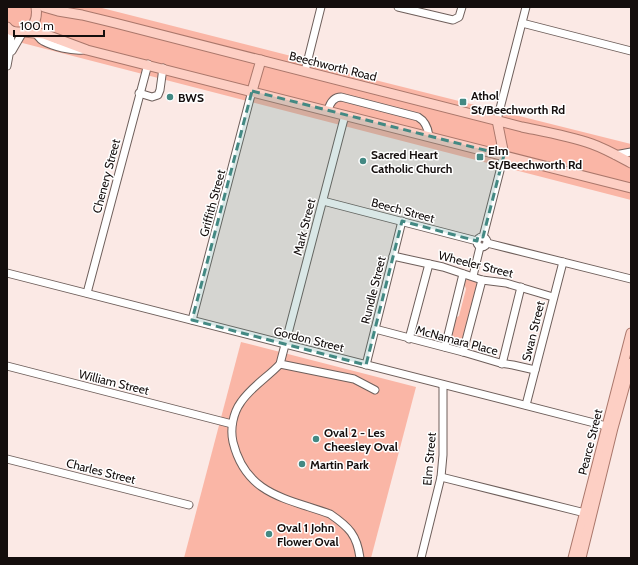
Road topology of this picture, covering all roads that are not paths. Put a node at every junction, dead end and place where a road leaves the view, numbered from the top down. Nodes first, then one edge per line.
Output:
1 (36, 7) edge
2 (44, 7) edge
3 (321, 7) edge
4 (398, 7) edge
5 (462, 7) edge
6 (526, 7) edge
7 (522, 23) junction
8 (8, 28) edge
9 (23, 32) junction
10 (631, 51) edge
11 (10, 54) junction
12 (261, 60) junction
13 (148, 64) junction
14 (7, 66) edge
15 (163, 68) junction
16 (305, 71) junction
17 (252, 91) junction
18 (139, 93) junction
19 (328, 110) junction
20 (345, 115) junction
21 (497, 120) junction
22 (429, 136) junction
23 (631, 152) edge
24 (504, 155) junction
25 (615, 155) junction
26 (631, 163) edge
27 (631, 188) edge
28 (323, 201) junction
29 (402, 221) junction
30 (482, 242) junction
31 (393, 256) junction
32 (563, 262) junction
33 (429, 264) junction
34 (7, 273) edge
35 (463, 274) junction
36 (473, 276) junction
37 (631, 279) edge
38 (482, 280) junction
39 (521, 287) junction
40 (87, 293) junction
41 (553, 297) junction
42 (192, 320) junction
43 (375, 329) junction
44 (631, 333) edge
45 (409, 339) junction
46 (286, 344) junction
47 (444, 347) junction
48 (463, 352) junction
49 (631, 363) edge
50 (280, 364) junction
51 (502, 364) junction
52 (366, 365) junction
53 (7, 366) edge
54 (535, 370) junction
55 (626, 380) edge
56 (443, 385) junction
57 (375, 390) dead end
58 (526, 405) junction
59 (232, 424) junction
60 (609, 427) junction
61 (7, 458) edge
62 (441, 477) junction
63 (189, 506) dead end
64 (585, 513) junction
65 (360, 558) edge
66 (421, 558) edge
67 (573, 558) edge
68 (581, 558) edge

1 - 9 main road
2 - 12 main road, Beechworth Road
3 - 16 street
4 - 5 street
6 - 7 street
7 - 10 street
7 - 21 street
8 - 9 main road
8 - 11 street
9 - 11 street
9 - 13 main road
11 - 14 street
12 - 16 main road, Beechworth Road
12 - 17 main road
13 - 15 main road
13 - 18 street, Chenery Street
15 - 17 main road
15 - 18 street
16 - 21 main road, Beechworth Road
17 - 19 main road
17 - 42 street, Griffith Street
18 - 40 street, Chenery Street
19 - 20 main road
19 - 22 street
20 - 22 main road
20 - 28 street, Mark Street
21 - 24 main road
21 - 25 main road, Beechworth Road
22 - 24 main road
23 - 25 street
24 - 27 main road
24 - 30 street
25 - 26 main road, Beechworth Road
28 - 29 street, Beech Street
28 - 46 street, Mark Street
29 - 30 street, Beech Street
29 - 31 street, Rundle Street
30 - 32 street, Beech Street
30 - 36 street
31 - 33 street, Wheeler Street
31 - 43 street, Rundle Street
32 - 37 street, Beech Street
32 - 41 street, Swan Street
33 - 35 street, Wheeler Street
33 - 45 street
34 - 40 street, Gordon Street
35 - 36 street, Wheeler Street
35 - 47 street
36 - 38 street, Wheeler Street
38 - 39 street, Wheeler Street
38 - 48 street
39 - 41 street, Wheeler Street
39 - 51 street
40 - 42 street, Gordon Street
41 - 54 street, Swan Street
42 - 46 street, Gordon Street
43 - 45 street, McNamara Place
43 - 52 street, Rundle Street
44 - 55 main road, Pearce Street
45 - 47 street, McNamara Place
46 - 50 street, Mark Street
46 - 52 street, Gordon Street
47 - 48 street, McNamara Place
48 - 51 street, McNamara Place
49 - 55 main road, Pearce Street
50 - 57 street
50 - 59 street
51 - 54 street, McNamara Place
52 - 56 street, Gordon Street
53 - 59 street, William Street
54 - 58 street, Swan Street
55 - 60 main road, Pearce Street
56 - 58 street, Gordon Street
56 - 62 street, Elm Street
58 - 60 street, Gordon Street
59 - 65 street
60 - 64 main road, Pearce Street
60 - 68 main road, Pearce Street
61 - 63 street, Charles Street
62 - 64 street
62 - 66 street, Elm Street
64 - 67 main road, Pearce Street

